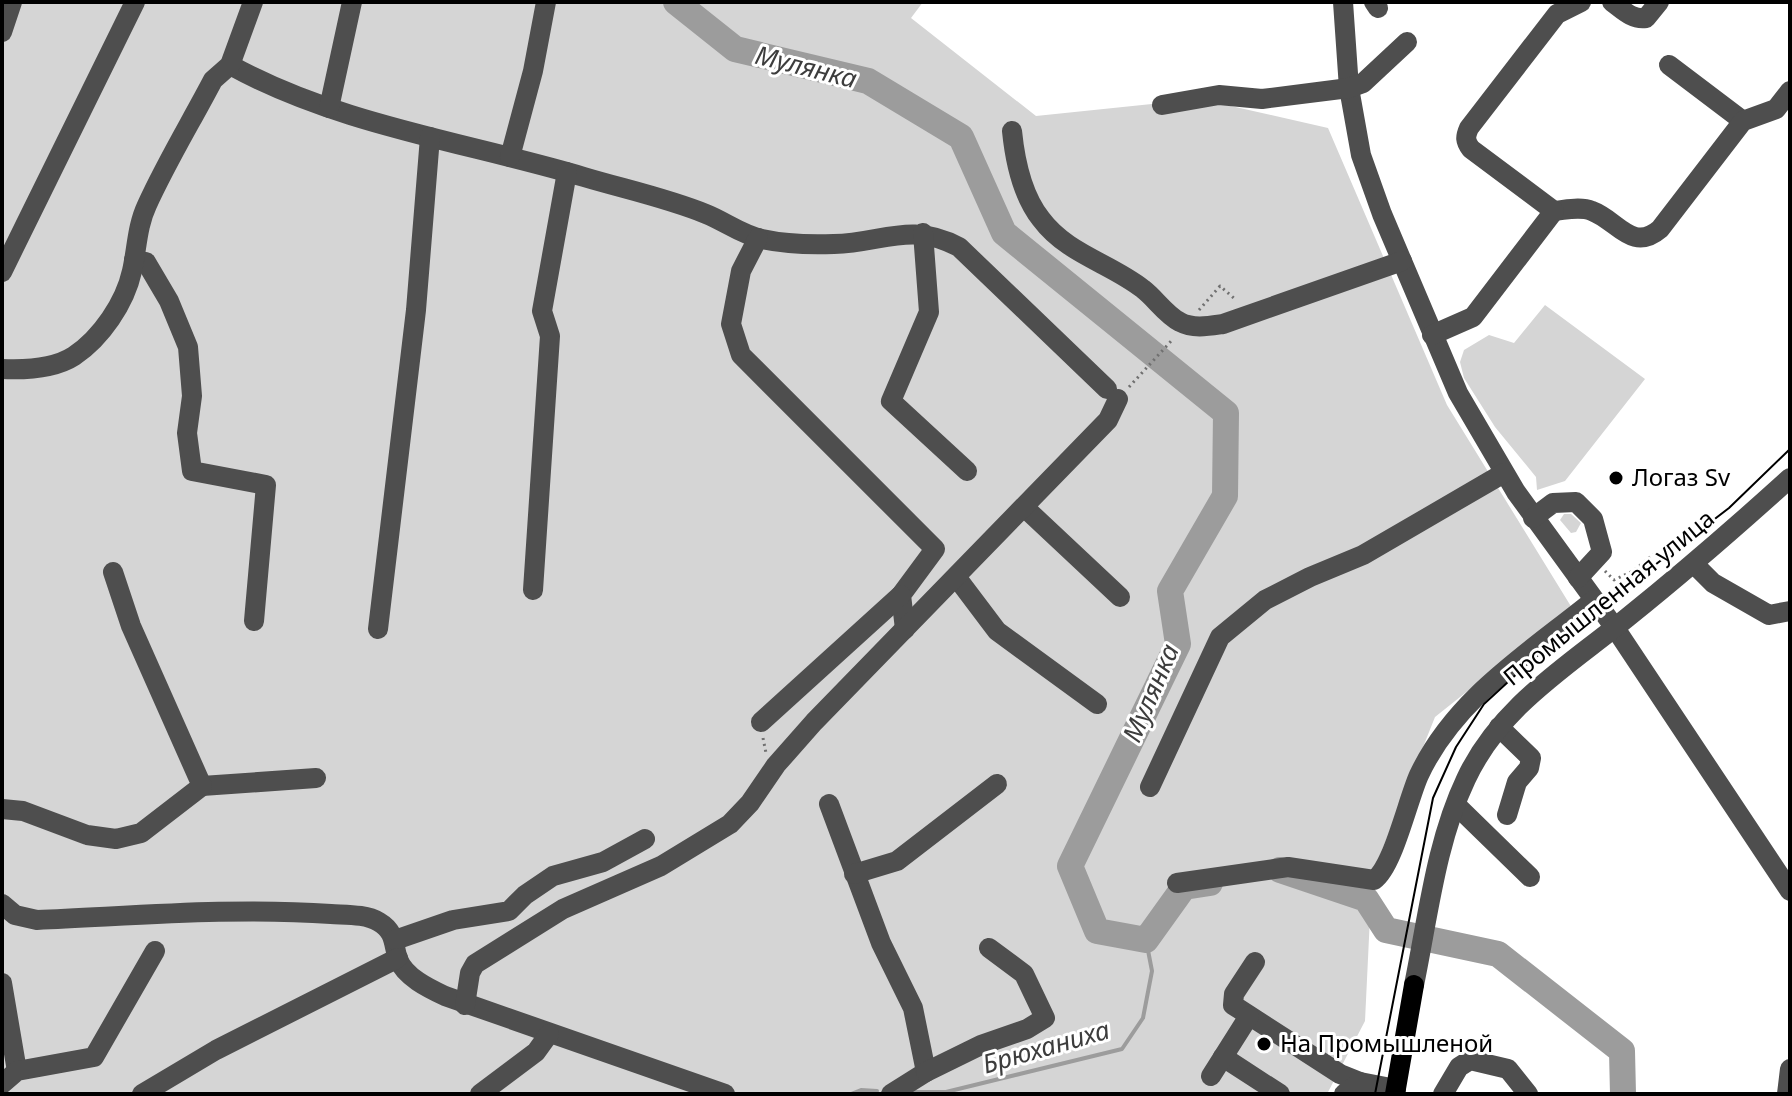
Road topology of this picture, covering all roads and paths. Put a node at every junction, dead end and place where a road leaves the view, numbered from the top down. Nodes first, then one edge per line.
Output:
1 (12, 2) edge
2 (135, 2) edge
3 (253, 2) edge
4 (352, 2) edge
5 (546, 2) edge
6 (1343, 2) edge
7 (1581, 2) edge
8 (1612, 2) edge
9 (1659, 2) edge
10 (2, 32) edge
11 (1407, 42) dead end
12 (230, 65) junction
13 (1669, 65) dead end
14 (1349, 88) junction
15 (1790, 91) edge
16 (1162, 105) dead end
17 (329, 108) junction
18 (1783, 115) edge
19 (1743, 121) junction
20 (1012, 131) dead end
21 (430, 137) junction
22 (510, 157) junction
23 (567, 172) junction
24 (1554, 211) junction
25 (923, 233) junction
26 (758, 238) junction
27 (134, 260) junction
28 (1402, 261) junction
29 (2, 272) edge
30 (1432, 335) junction
31 (2, 369) edge
32 (967, 471) dead end
33 (1504, 473) junction
34 (1790, 478) edge
35 (1024, 507) junction
36 (1533, 518) junction
37 (1654, 554) dead end
38 (1594, 560) junction
39 (1694, 564) junction
40 (1633, 571) junction
41 (113, 572) dead end
42 (957, 578) junction
43 (1578, 578) junction
44 (1648, 584) dead end
45 (533, 590) dead end
46 (901, 595) junction
47 (1120, 597) dead end
48 (1594, 600) junction
49 (1790, 611) edge
50 (254, 621) dead end
51 (1615, 628) junction
52 (378, 629) dead end
53 (905, 629) junction
54 (1097, 704) dead end
55 (761, 722) joint
56 (1499, 727) junction
57 (776, 765) junction
58 (316, 778) dead end
59 (997, 784) dead end
60 (202, 786) junction
61 (1150, 787) dead end
62 (829, 804) dead end
63 (1456, 805) junction
64 (2, 809) edge
65 (1507, 815) dead end
66 (645, 839) dead end
67 (854, 874) junction
68 (1530, 877) dead end
69 (1177, 883) dead end
70 (1790, 891) edge
71 (2, 904) edge
72 (989, 948) dead end
73 (396, 949) junction
74 (155, 951) dead end
75 (1255, 962) dead end
76 (2, 983) edge
77 (1414, 985) joint
78 (465, 1005) junction
79 (1249, 1016) junction
80 (549, 1034) junction
81 (1223, 1057) junction
82 (1790, 1069) edge
83 (926, 1072) junction
84 (1211, 1076) dead end
85 (9, 1078) edge
86 (1352, 1088) edge
87 (717, 1092) edge
88 (1395, 1092) edge
89 (142, 1094) edge
90 (480, 1094) edge
91 (891, 1094) edge
92 (1280, 1094) edge
93 (1443, 1094) edge
94 (1528, 1094) edge
95 (1787, 1094) edge

1 - 10 street
2 - 29 street
3 - 12 street
4 - 17 street
5 - 22 street
6 - 14 street
7 - 24 street
8 - 9 street
11 - 14 street
12 - 17 street
12 - 27 street
13 - 19 street
14 - 16 street
14 - 28 street
15 - 18 street
17 - 21 street
18 - 19 street
19 - 24 street
20 - 28 street
21 - 22 street
21 - 52 street
22 - 23 street
23 - 26 street
23 - 45 street
24 - 30 street
25 - 26 street
25 - 32 street
25 - 35 street
26 - 46 street
27 - 31 street
27 - 50 street
28 - 30 street
30 - 33 street
33 - 36 street
33 - 61 street
34 - 39 street, Промышленная улица
35 - 42 street
35 - 47 street
36 - 38 street
36 - 43 street
37 - 40 path
38 - 40 path
38 - 43 street
39 - 49 street
39 - 51 street, Промышленная улица
40 - 44 path
41 - 60 street
42 - 53 street
42 - 54 street
43 - 48 street
46 - 53 street
46 - 55 street
48 - 51 street
48 - 69 street
51 - 56 street, Промышленная улица
51 - 70 street
53 - 57 street
55 - 57 path
56 - 63 street, Промышленная улица
56 - 65 street
57 - 78 street
58 - 60 street
59 - 67 street
60 - 64 street
62 - 67 street
63 - 68 street
63 - 77 street, Промышленная улица
66 - 73 street
67 - 83 street
71 - 73 street
72 - 83 street
73 - 78 street
73 - 89 street
74 - 85 street
75 - 79 street
76 - 85 street
77 - 88 main road, Промышленная улица
78 - 80 street
79 - 81 street
79 - 86 street
80 - 87 street
80 - 90 street
81 - 84 street
81 - 92 street
82 - 95 street
83 - 91 street
86 - 88 street
93 - 94 street

